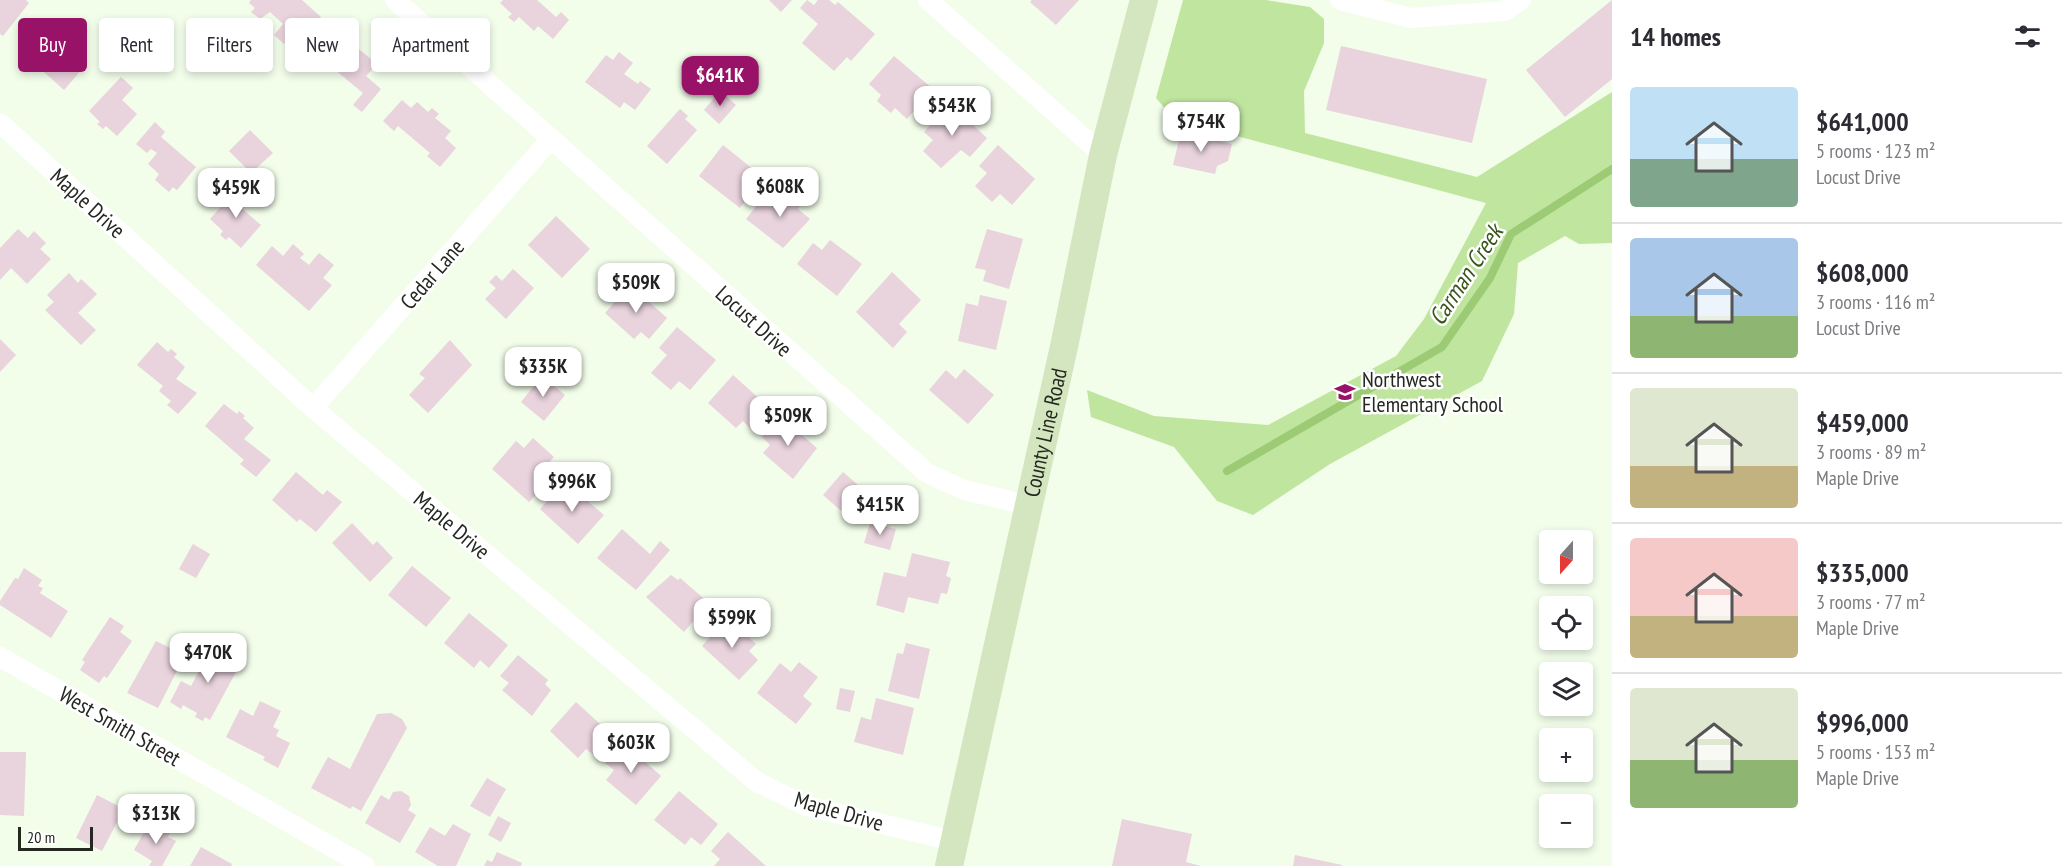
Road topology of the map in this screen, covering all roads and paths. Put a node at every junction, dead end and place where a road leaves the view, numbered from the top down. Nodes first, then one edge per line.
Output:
1 (396, 0) edge
2 (928, 0) edge
3 (1144, 0) edge
4 (1340, 0) edge
5 (1521, 0) edge
6 (0, 123) edge
7 (550, 140) junction
8 (1103, 155) junction
9 (313, 408) junction
10 (1028, 505) junction
11 (0, 657) edge
12 (951, 853) edge
13 (365, 866) edge

1 - 7 street, Locust Drive
2 - 8 street
3 - 8 main road, County Line Road
4 - 5 street
6 - 9 street, Maple Drive
7 - 9 street, Cedar Lane
7 - 10 street, Locust Drive
8 - 10 main road, County Line Road
9 - 12 street, Maple Drive
10 - 12 main road, County Line Road
11 - 13 street, West Smith Street

